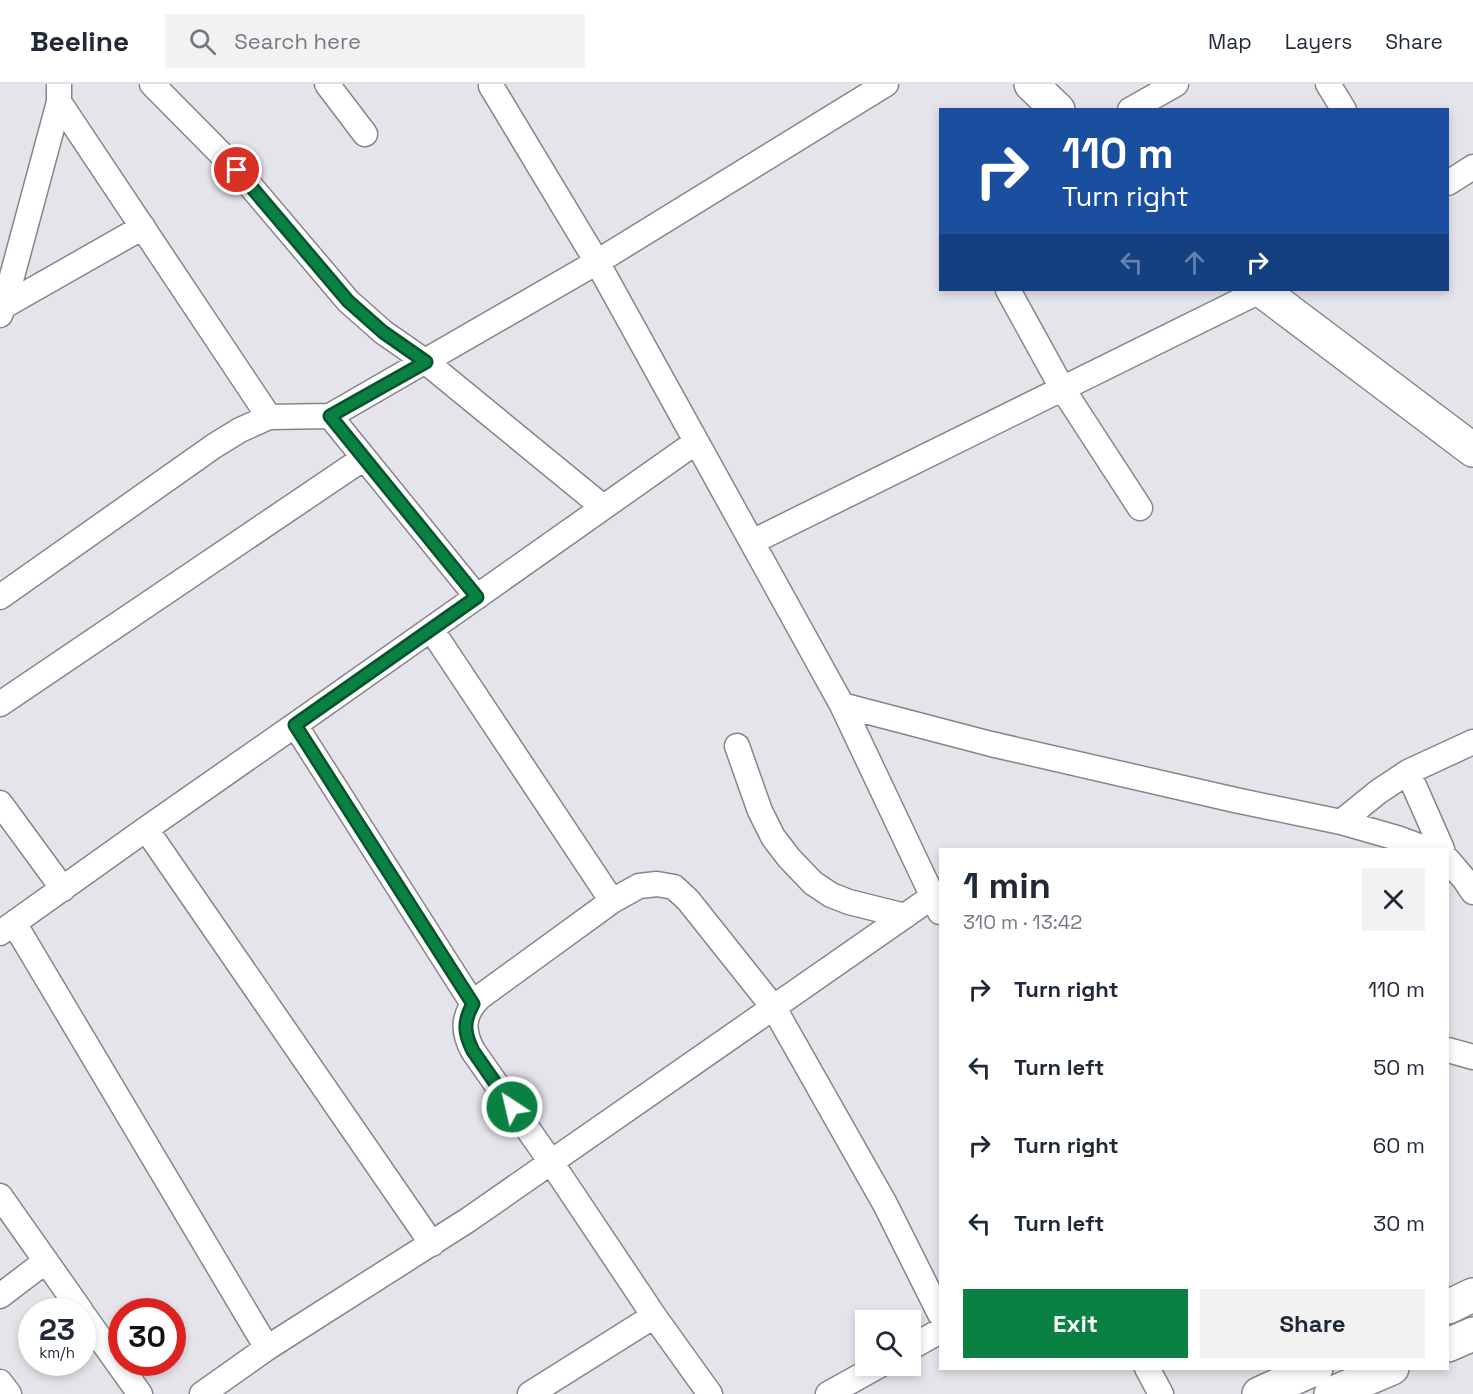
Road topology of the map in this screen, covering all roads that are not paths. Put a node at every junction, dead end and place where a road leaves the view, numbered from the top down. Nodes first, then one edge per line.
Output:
1 (152, 84) edge
2 (327, 84) edge
3 (886, 84) edge
4 (1030, 84) edge
5 (1176, 84) edge
6 (1328, 84) edge
7 (491, 86) dead end
8 (59, 93) edge
9 (1056, 108) edge
10 (1134, 108) edge
11 (1343, 108) edge
12 (365, 134) dead end
13 (1473, 167) edge
14 (1449, 182) edge
15 (143, 227) junction
16 (597, 262) junction
17 (1009, 291) edge
18 (1259, 291) edge
19 (1262, 291) edge
20 (2, 310) edge
21 (426, 362) junction
22 (1062, 388) junction
23 (330, 416) junction
24 (269, 417) junction
25 (696, 442) junction
26 (1473, 450) edge
27 (364, 458) junction
28 (603, 507) junction
29 (1140, 508) dead end
30 (752, 542) junction
31 (0, 597) edge
32 (477, 597) junction
33 (431, 629) junction
34 (0, 704) edge
35 (842, 705) junction
36 (295, 725) junction
37 (1473, 742) edge
38 (737, 746) dead end
39 (1408, 772) junction
40 (0, 803) edge
41 (1341, 822) junction
42 (146, 829) junction
43 (1424, 848) edge
44 (1442, 848) edge
45 (1449, 861) edge
46 (63, 889) junction
47 (1473, 892) edge
48 (612, 901) junction
49 (936, 904) edge
50 (905, 916) junction
51 (7, 928) edge
52 (473, 1004) junction
53 (774, 1008) junction
54 (1449, 1050) edge
55 (1473, 1057) edge
56 (551, 1162) junction
57 (0, 1196) edge
58 (432, 1244) junction
59 (46, 1261) junction
60 (1473, 1295) edge
61 (0, 1296) edge
62 (72, 1298) edge
63 (1449, 1307) edge
64 (939, 1312) edge
65 (654, 1317) junction
66 (96, 1332) edge
67 (939, 1332) edge
68 (1473, 1334) edge
69 (921, 1342) edge
70 (1449, 1345) edge
71 (267, 1348) junction
72 (1148, 1370) edge
73 (1312, 1370) edge
74 (1387, 1370) edge
75 (860, 1376) edge
76 (0, 1382) edge
77 (9, 1394) edge
78 (140, 1394) edge
79 (202, 1394) edge
80 (530, 1394) edge
81 (710, 1394) edge
82 (828, 1394) edge
83 (1161, 1394) edge
84 (1259, 1394) edge
85 (1331, 1394) edge

1 - 21 street
2 - 12 street
3 - 16 street
4 - 9 street
5 - 10 street
6 - 11 street
7 - 16 street
8 - 15 street
8 - 20 street
13 - 14 street
15 - 20 street
15 - 24 street
16 - 21 street
16 - 25 street
17 - 22 street
18 - 22 street
19 - 26 street
21 - 23 street
21 - 28 street
22 - 29 street
22 - 30 street
23 - 24 street
23 - 27 street
24 - 31 street
25 - 28 street
25 - 30 street
27 - 32 street
27 - 34 street
28 - 32 street
30 - 35 street
32 - 33 street
33 - 36 street
33 - 48 street
35 - 41 street
35 - 49 street
36 - 42 street
36 - 52 street
37 - 39 street
38 - 50 street
39 - 41 street
39 - 44 street
40 - 46 street
41 - 43 street
42 - 46 street
42 - 58 street
45 - 47 street
46 - 51 street
48 - 52 street
48 - 53 street
49 - 50 street
50 - 53 street
51 - 71 street
52 - 56 street
53 - 56 street
53 - 64 street
54 - 55 street
56 - 58 street
56 - 65 street
57 - 59 street
58 - 71 street
59 - 61 street
59 - 62 street
60 - 63 street
65 - 80 street
65 - 81 street
66 - 78 street
67 - 69 street
68 - 70 street
71 - 79 street
72 - 83 street
73 - 84 street
74 - 85 street
75 - 82 street
76 - 77 street

